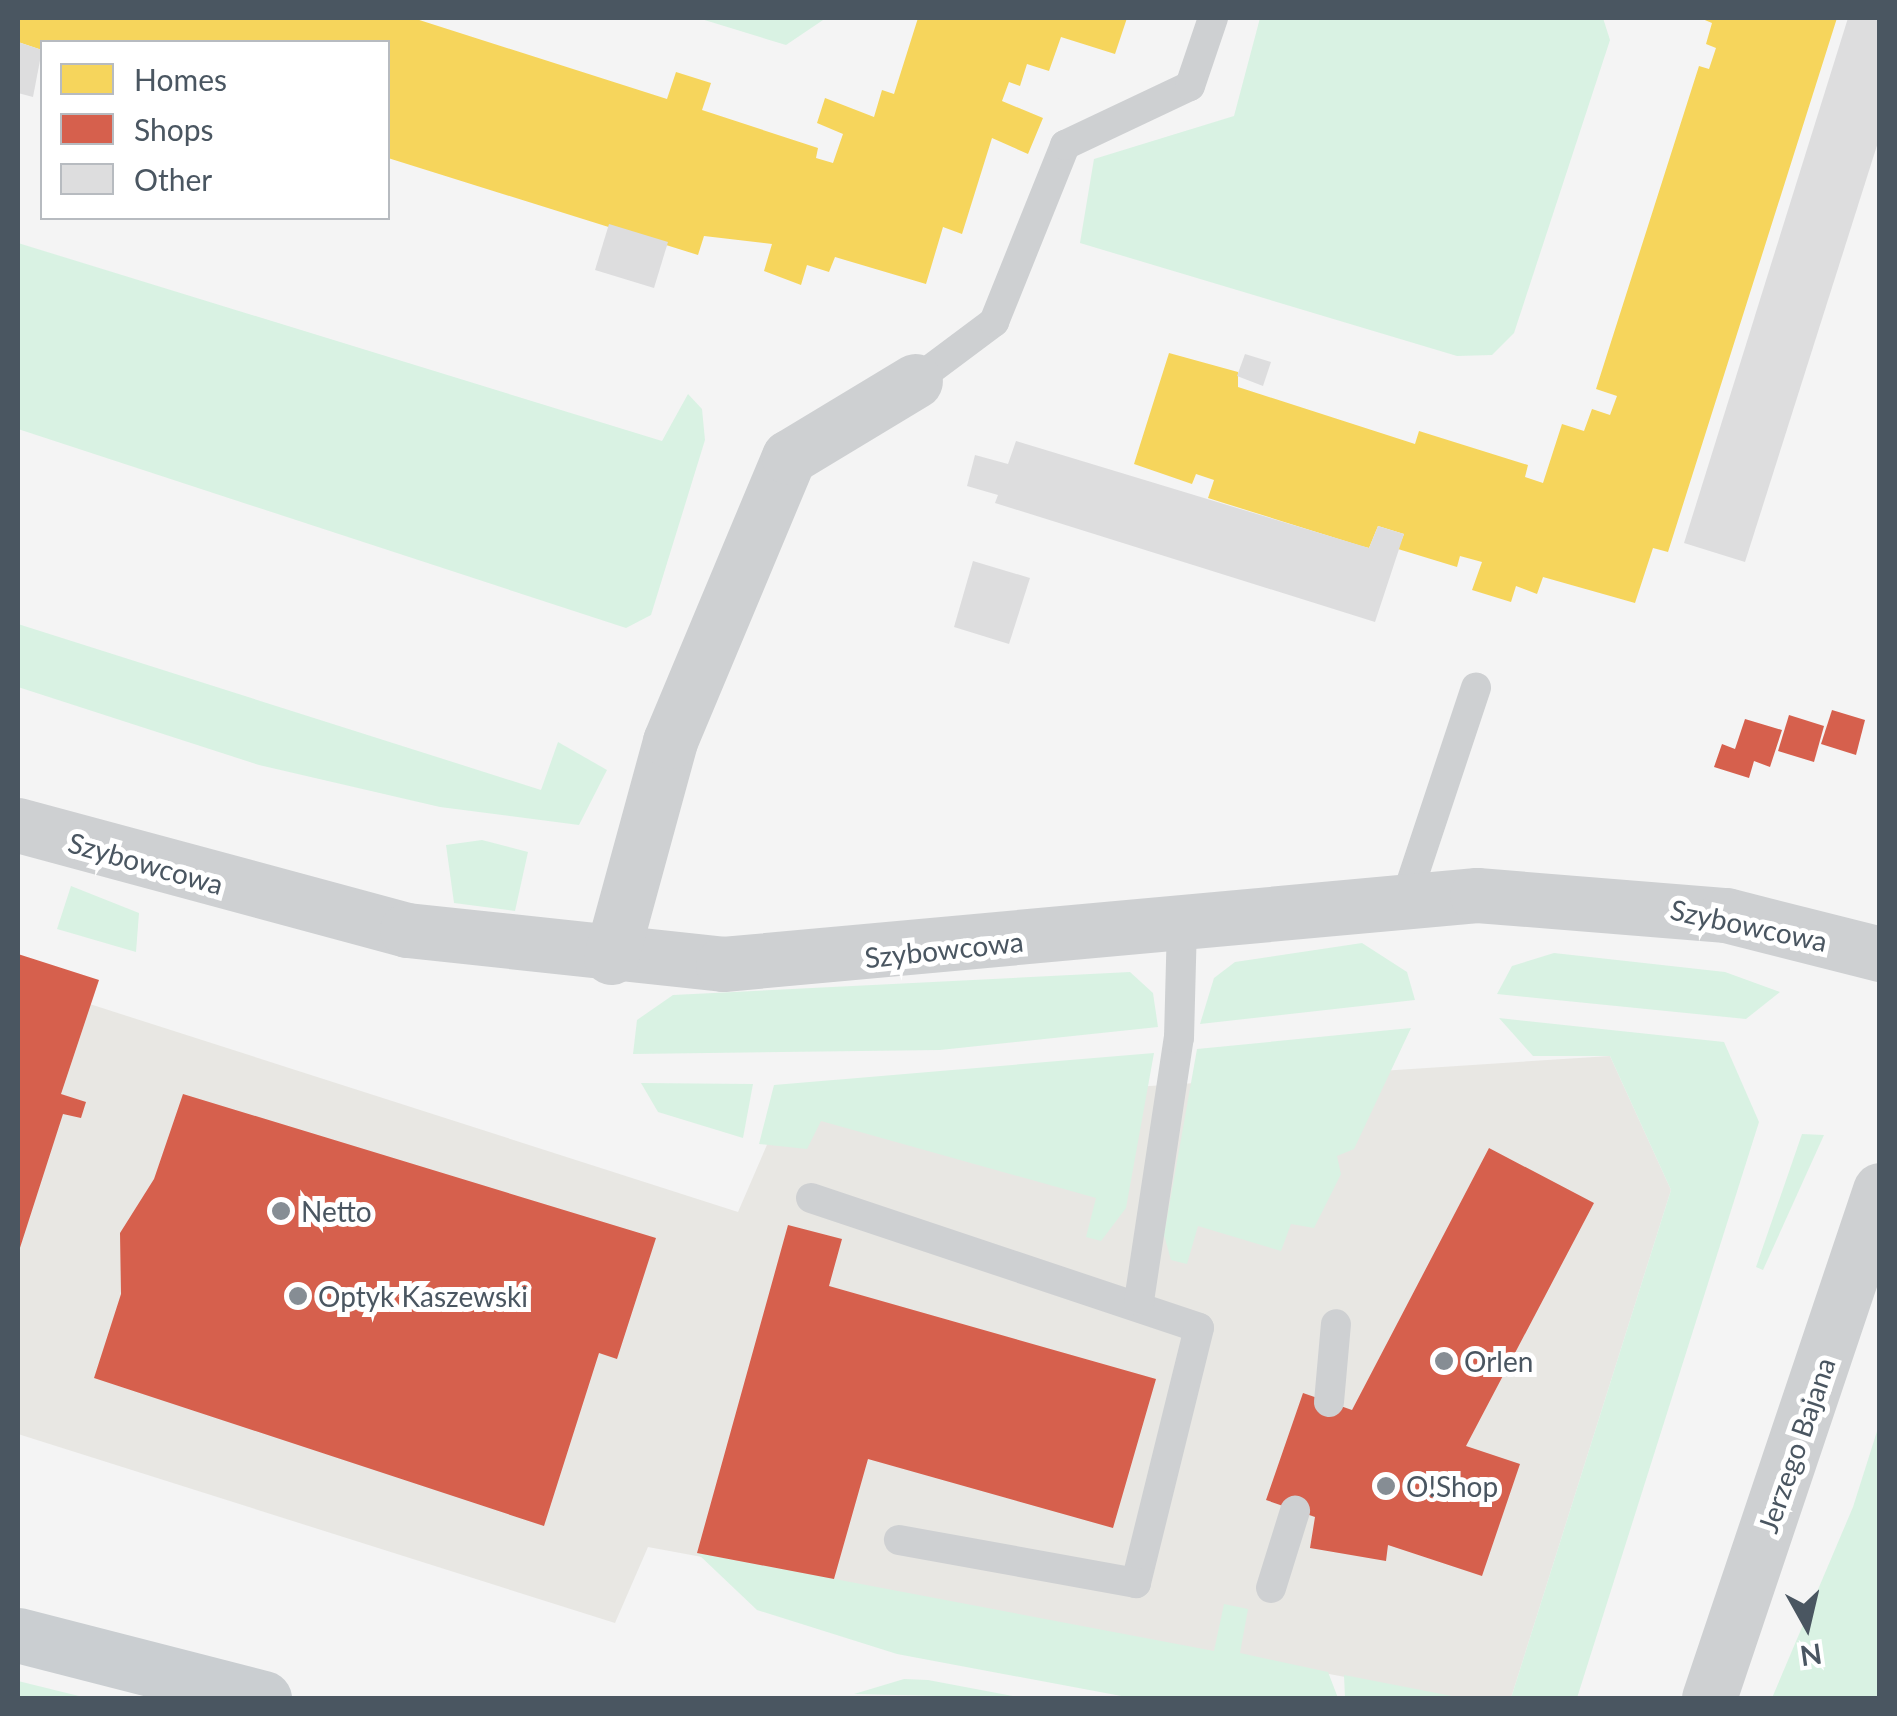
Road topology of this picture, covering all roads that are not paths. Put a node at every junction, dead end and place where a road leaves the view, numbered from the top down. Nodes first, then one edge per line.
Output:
1 (1213, 18) edge
2 (915, 381) joint
3 (1476, 688) dead end
4 (18, 825) edge
5 (1405, 901) junction
6 (1182, 926) junction
7 (1880, 954) edge
8 (611, 956) junction
9 (1880, 1190) edge
10 (811, 1198) dead end
11 (1138, 1301) junction
12 (1336, 1324) dead end
13 (1330, 1402) dead end
14 (1296, 1511) dead end
15 (899, 1540) dead end
16 (1271, 1588) dead end
17 (18, 1635) edge
18 (264, 1698) edge
19 (1709, 1698) edge

1 - 2 lane
2 - 8 street
3 - 5 lane
4 - 8 street, Szybowcowa
5 - 6 street, Szybowcowa
5 - 7 street, Szybowcowa
6 - 8 street, Szybowcowa
6 - 11 lane
9 - 19 street, Jerzego Bajana
10 - 11 lane
11 - 15 lane
12 - 13 lane
14 - 16 lane
17 - 18 main road

